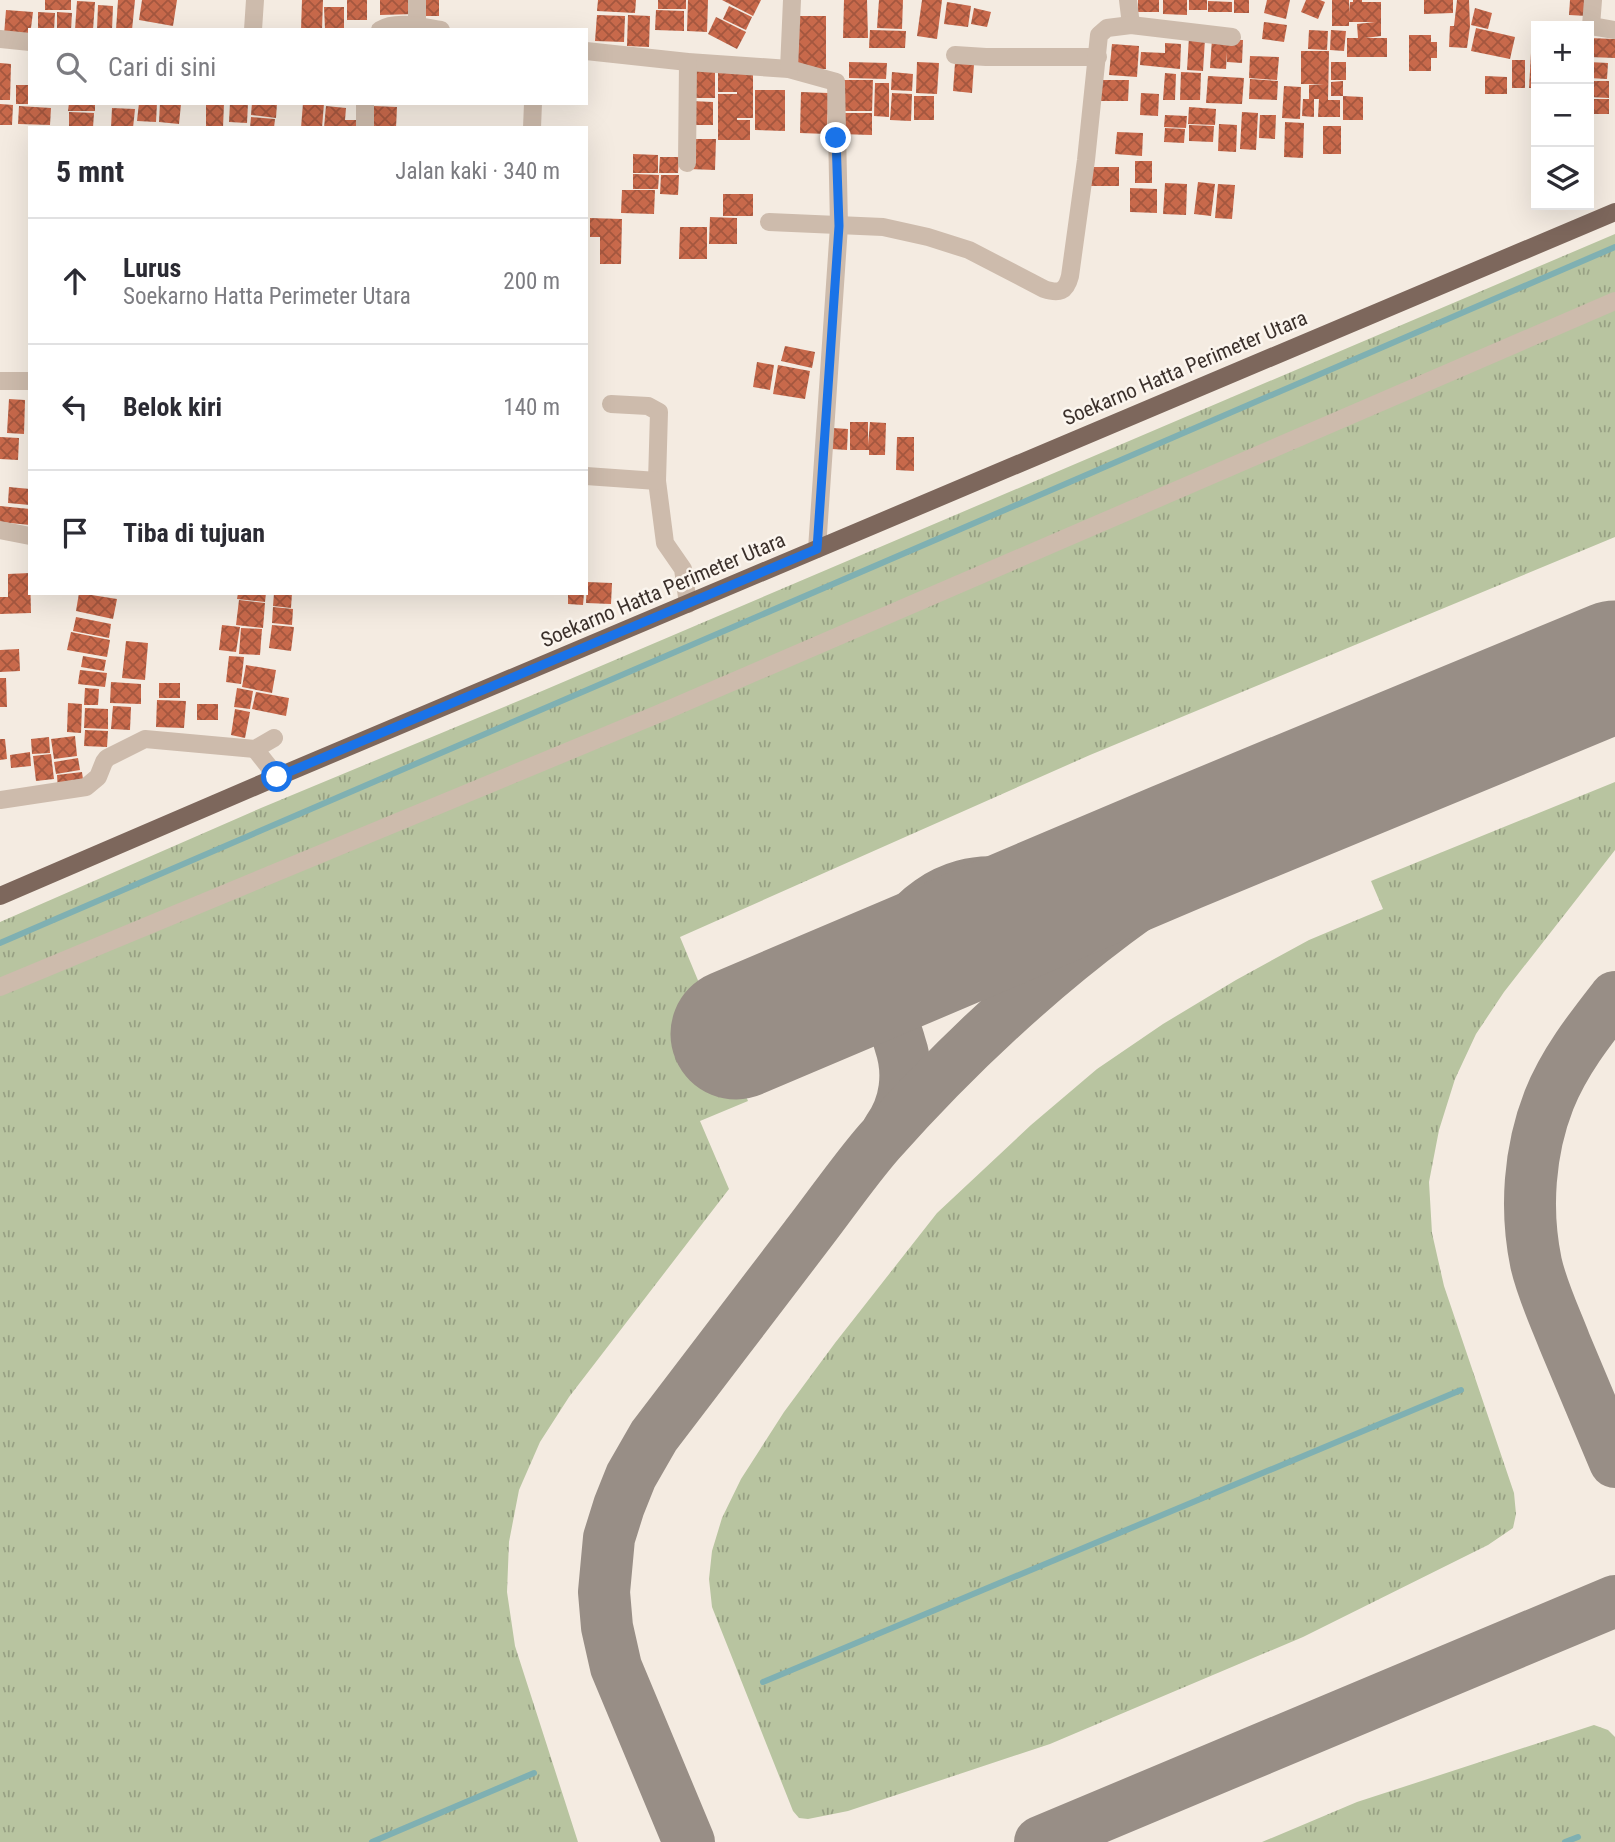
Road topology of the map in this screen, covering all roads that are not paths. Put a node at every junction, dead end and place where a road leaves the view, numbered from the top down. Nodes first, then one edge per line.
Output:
1 (255, 0) edge
2 (417, 0) edge
3 (792, 0) edge
4 (1128, 0) edge
5 (1592, 0) edge
6 (1131, 25) junction
7 (417, 26) junction
8 (253, 28) edge
9 (383, 28) edge
10 (429, 28) edge
11 (1615, 30) edge
12 (1232, 37) dead end
13 (0, 39) edge
14 (28, 42) edge
15 (588, 51) edge
16 (955, 55) dead end
17 (1098, 57) junction
18 (688, 62) junction
19 (789, 69) junction
20 (365, 105) edge
21 (533, 105) edge
22 (365, 126) edge
23 (532, 126) edge
24 (687, 163) dead end
25 (1615, 212) edge
26 (769, 222) dead end
27 (839, 226) junction
28 (1615, 301) edge
29 (0, 381) edge
30 (28, 381) edge
31 (611, 404) dead end
32 (588, 476) edge
33 (657, 481) junction
34 (0, 530) edge
35 (28, 536) edge
36 (817, 549) junction
37 (688, 604) junction
38 (274, 738) dead end
39 (255, 749) junction
40 (277, 777) junction
41 (0, 800) edge
42 (0, 896) edge
43 (0, 987) edge

1 - 8 street
2 - 7 street
3 - 19 street
4 - 6 street
5 - 11 street
6 - 12 street
6 - 17 street
7 - 9 street
7 - 10 street
13 - 14 street
15 - 18 street
16 - 17 street
17 - 27 street
18 - 19 street
18 - 24 street
19 - 27 street
20 - 22 street
21 - 23 street
25 - 36 main road, Soekarno Hatta Perimeter Utara
26 - 27 street
27 - 36 street
28 - 43 street
29 - 30 street
31 - 33 street
32 - 33 street
33 - 37 street
34 - 35 street
36 - 37 main road, Soekarno Hatta Perimeter Utara
37 - 40 main road, Soekarno Hatta Perimeter Utara
38 - 39 street
39 - 40 street
39 - 41 street
40 - 42 main road, Soekarno Hatta Perimeter Utara

